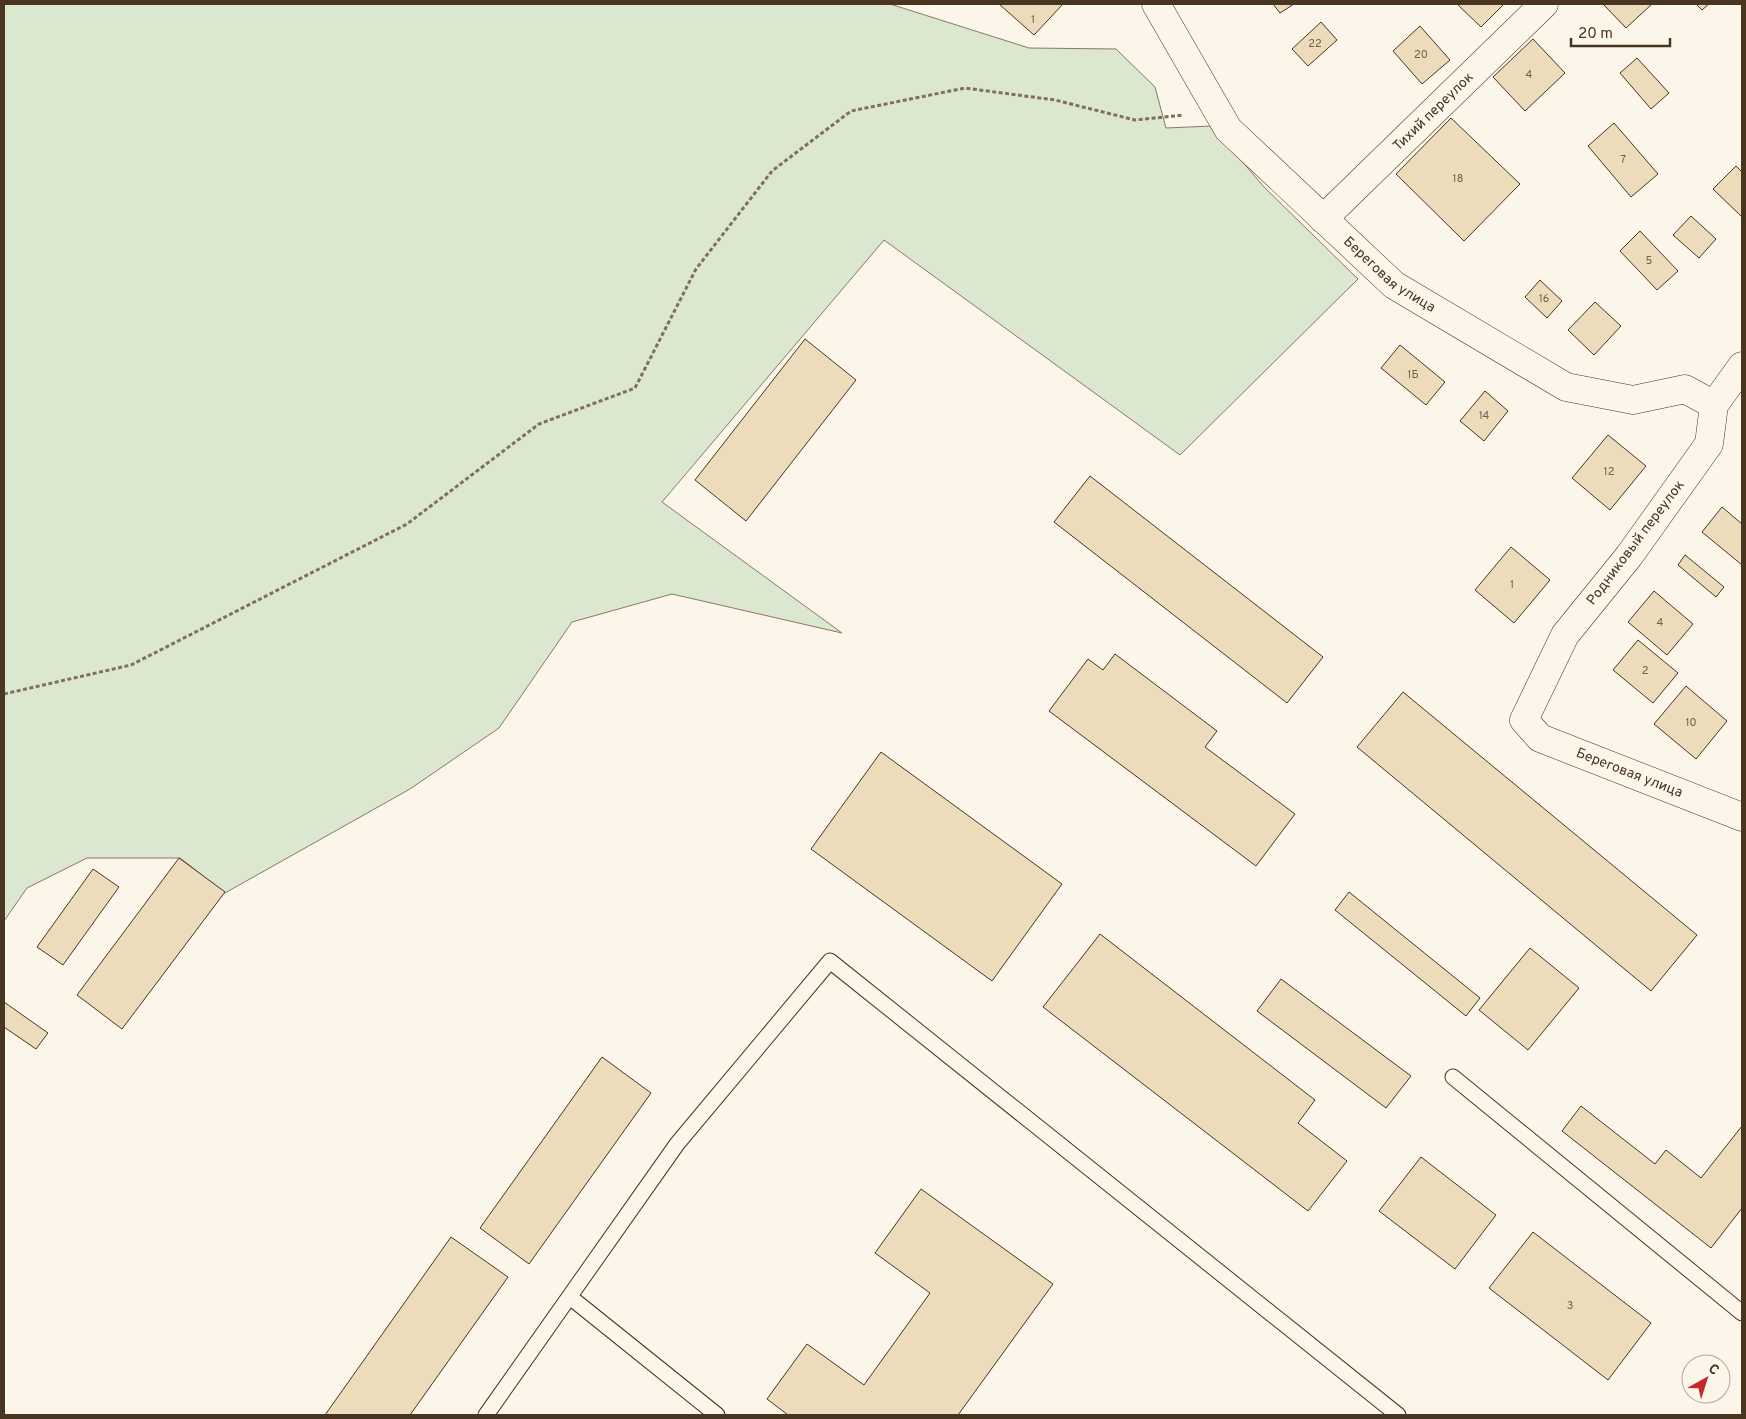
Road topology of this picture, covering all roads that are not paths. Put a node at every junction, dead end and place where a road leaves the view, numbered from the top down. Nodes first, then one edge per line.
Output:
1 (1156, 4) edge
2 (1544, 4) edge
3 (1323, 219) junction
4 (1742, 366) edge
5 (1714, 405) junction
6 (1524, 720) joint
7 (1742, 817) edge
8 (1453, 1077) dead end
9 (570, 1297) junction
10 (1742, 1313) edge
11 (486, 1415) edge
12 (717, 1415) edge
13 (1398, 1415) edge

1 - 3 street, Береговая улица
2 - 3 street, Тихий переулок
3 - 5 street, Береговая улица
4 - 5 street, Родниковый переулок
5 - 6 street, Родниковый переулок
6 - 7 street, Береговая улица
8 - 10 lane
9 - 11 lane
9 - 12 lane
9 - 13 lane

